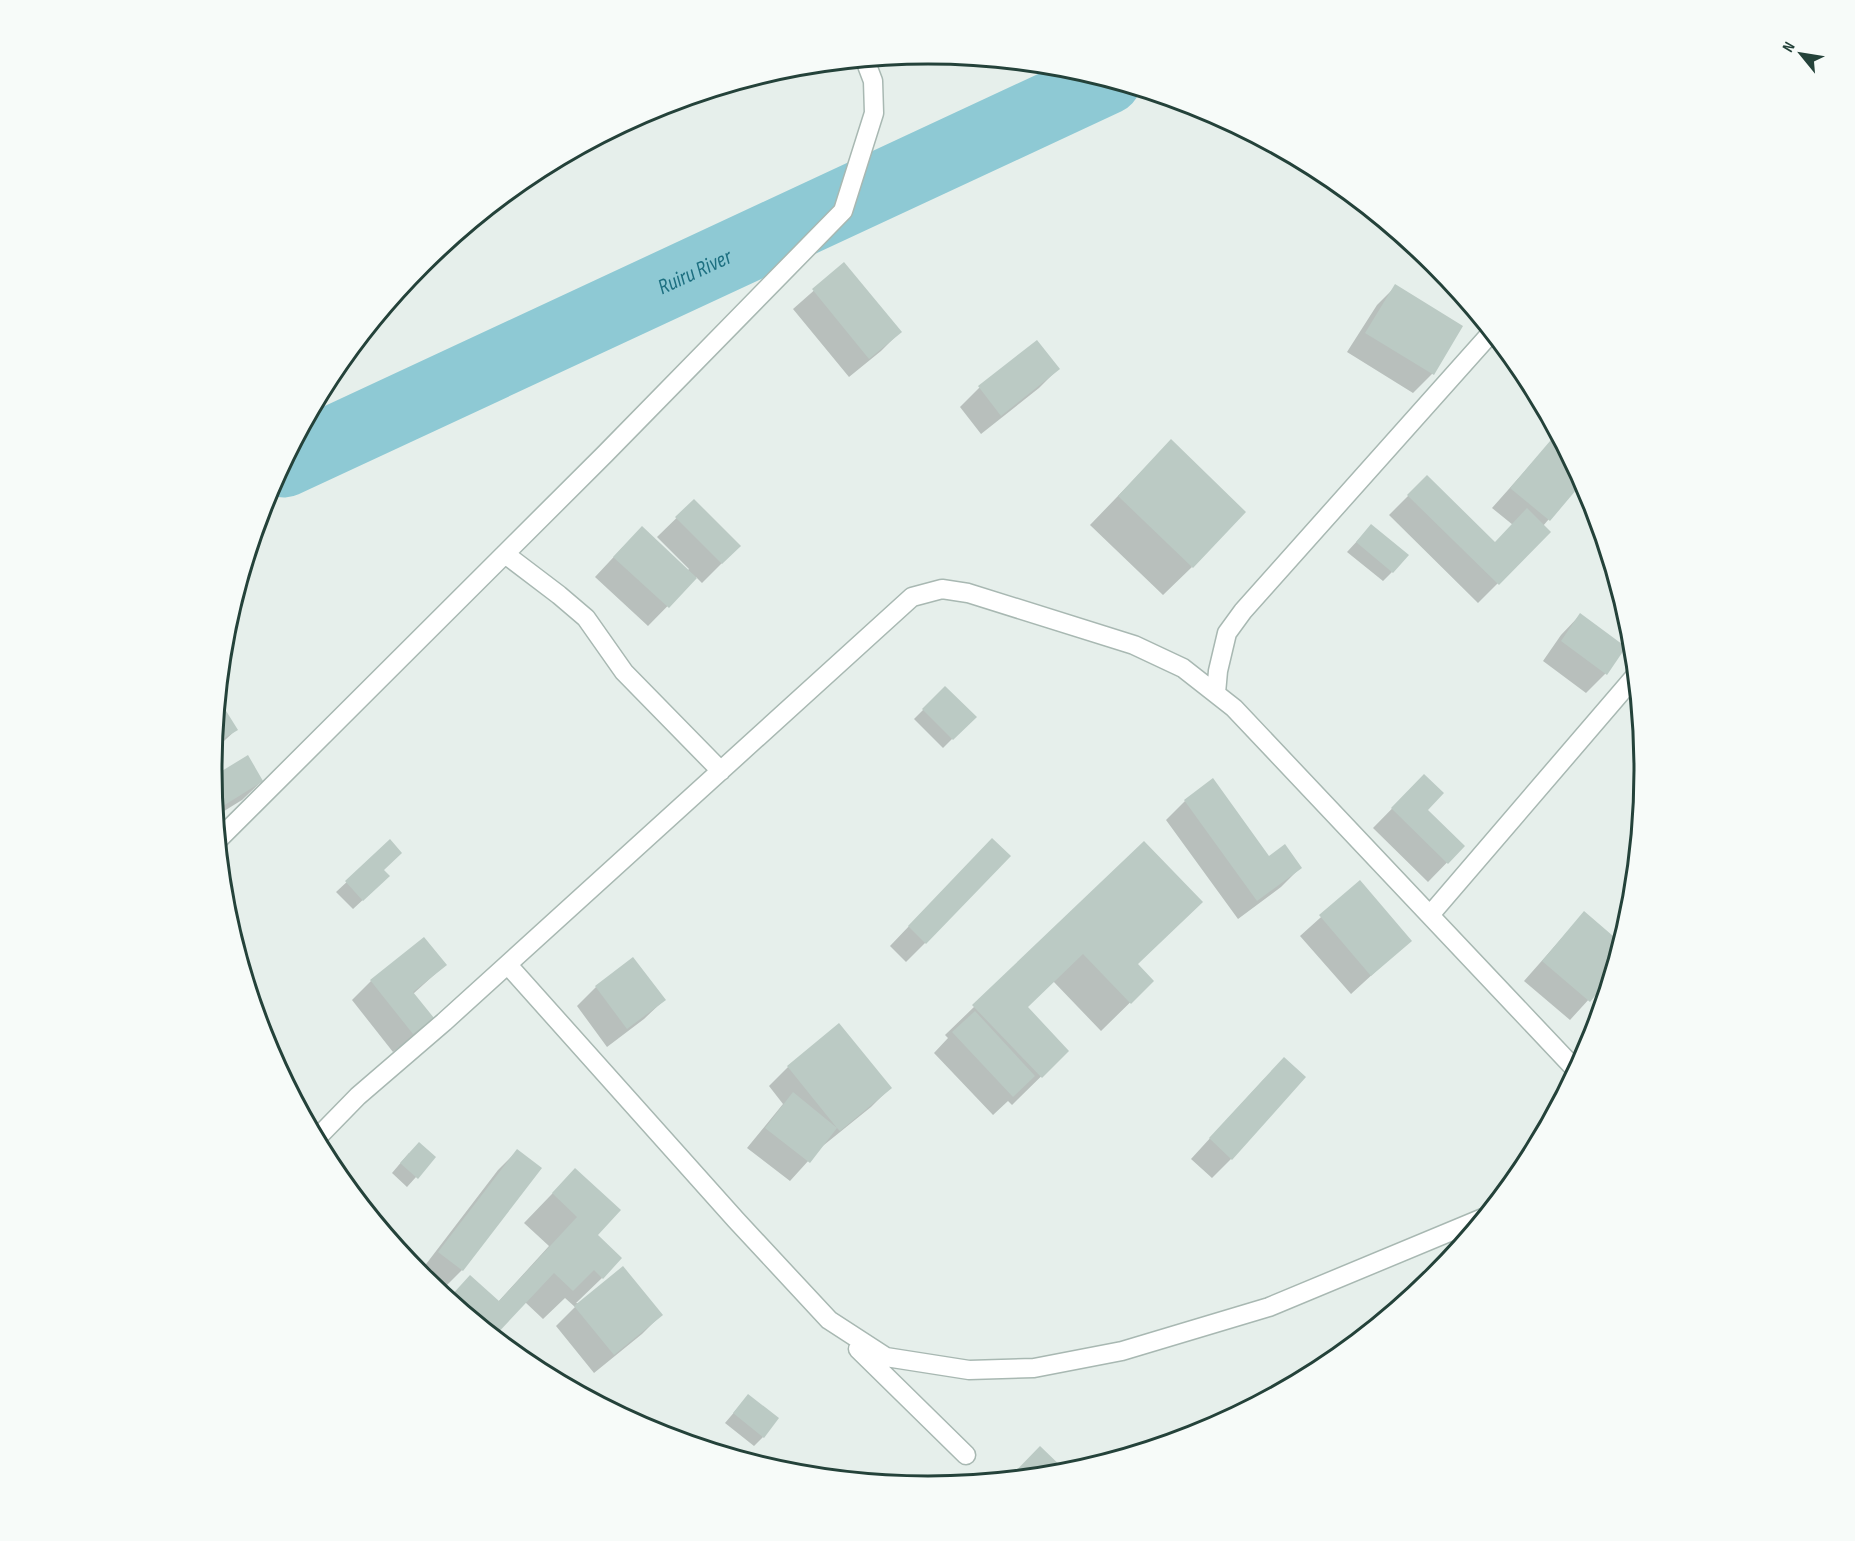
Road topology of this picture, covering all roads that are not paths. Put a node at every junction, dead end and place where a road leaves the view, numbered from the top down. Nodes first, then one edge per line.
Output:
1 (868, 67) edge
2 (1486, 339) edge
3 (505, 554) junction
4 (1628, 685) edge
5 (1216, 693) junction
6 (721, 771) junction
7 (225, 833) edge
8 (1430, 915) junction
9 (508, 965) junction
10 (1570, 1063) edge
11 (322, 1133) edge
12 (1468, 1224) edge
13 (829, 1320) junction
14 (966, 1455) dead end

1 - 3 street
2 - 5 street
3 - 6 street
3 - 7 street
4 - 8 street
5 - 6 street
5 - 8 street
6 - 9 street
8 - 10 street
9 - 11 street
9 - 13 street
12 - 13 street
13 - 14 street

